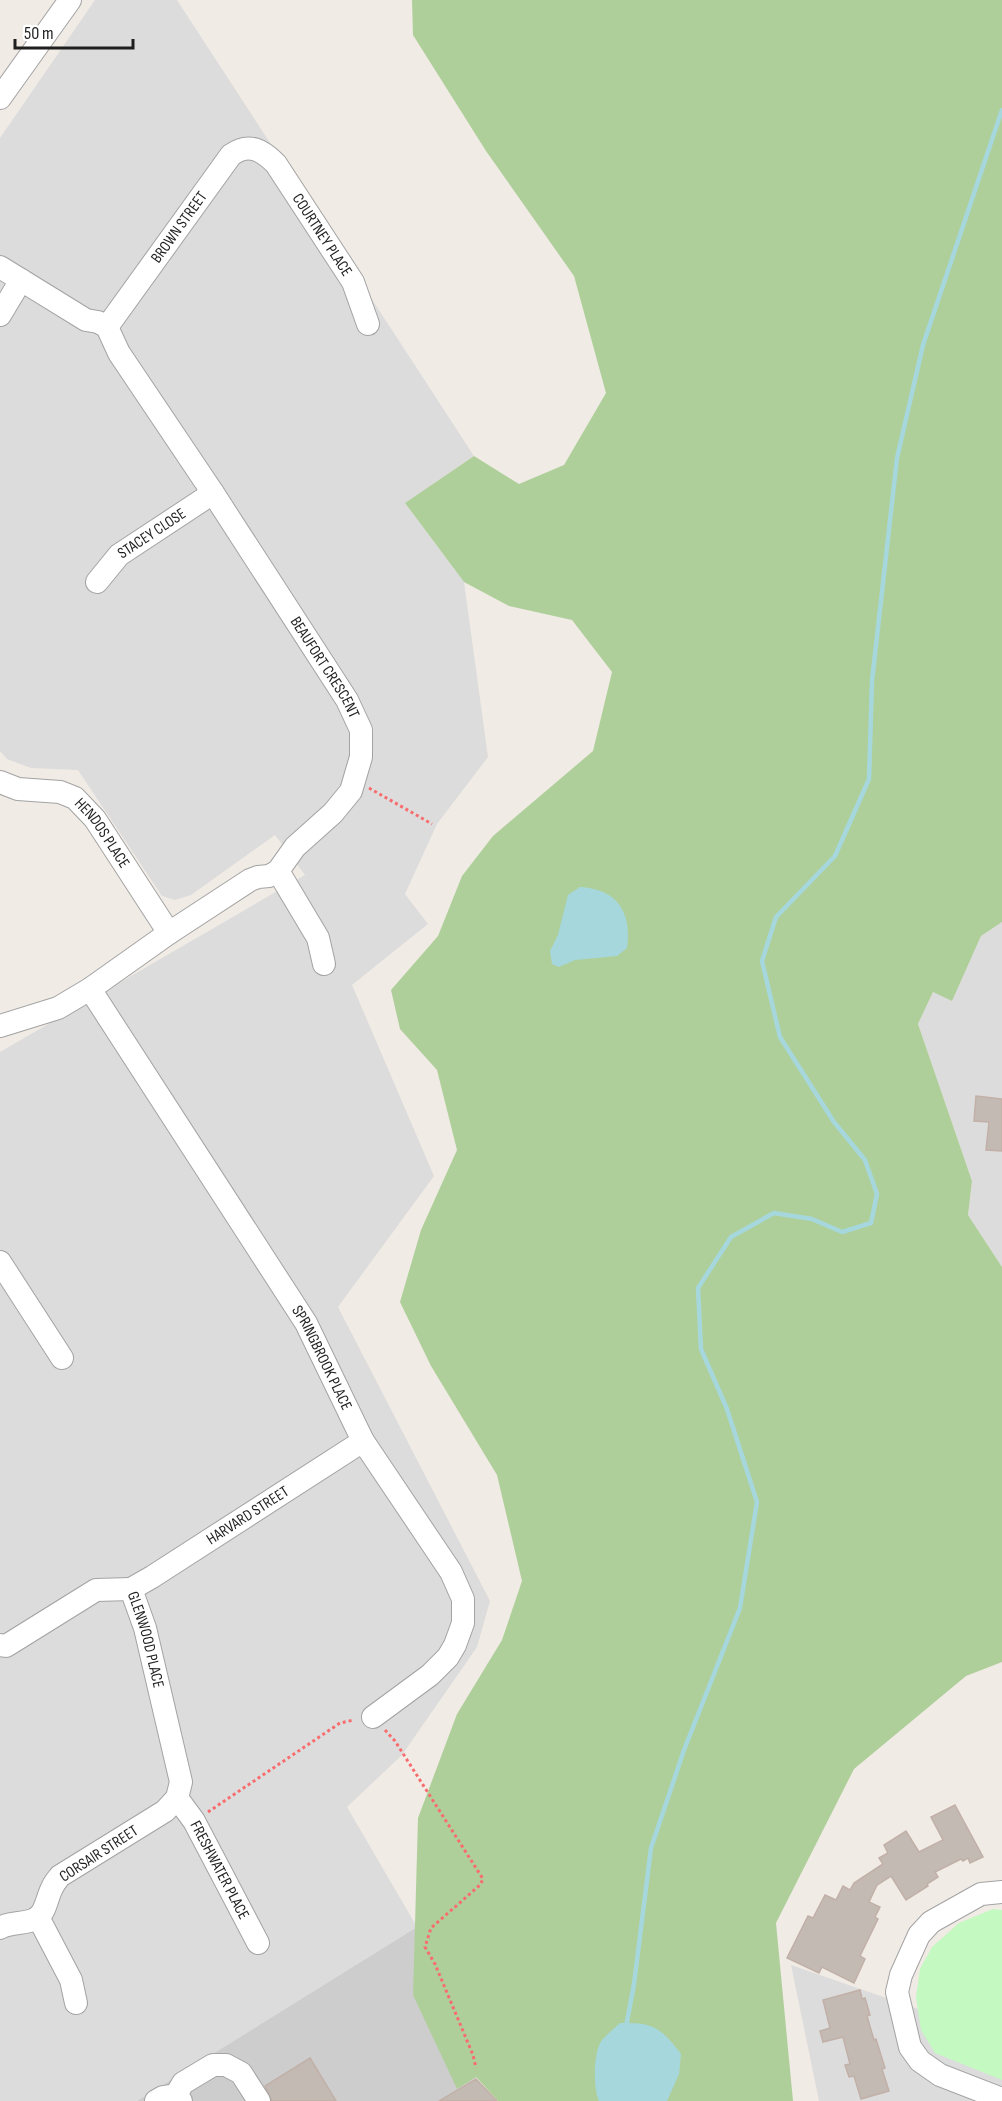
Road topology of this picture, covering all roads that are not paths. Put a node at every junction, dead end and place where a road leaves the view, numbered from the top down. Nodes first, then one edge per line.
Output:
1 (69, 0) edge
2 (0, 98) edge
3 (264, 151) joint
4 (0, 267) edge
5 (21, 280) junction
6 (0, 315) edge
7 (368, 324) dead end
8 (106, 327) junction
9 (213, 493) junction
10 (97, 582) dead end
11 (0, 782) edge
12 (278, 871) junction
13 (169, 933) junction
14 (324, 964) dead end
15 (90, 989) junction
16 (0, 1026) edge
17 (0, 1262) edge
18 (62, 1358) dead end
19 (363, 1441) junction
20 (131, 1589) junction
21 (0, 1645) edge
22 (373, 1717) road end
23 (177, 1798) junction
24 (1002, 1892) edge
25 (38, 1917) junction
26 (0, 1928) edge
27 (258, 1943) dead end
28 (76, 2003) dead end
29 (171, 2099) edge
30 (1002, 2100) edge
31 (259, 2101) edge

1 - 2 street
3 - 7 street, COURTNEY PLACE
3 - 8 street, BROWN STREET
4 - 5 street
5 - 6 street
5 - 8 street
8 - 9 street, BEAUFORT CRESCENT
9 - 10 street, STACEY CLOSE
9 - 12 street, BEAUFORT CRESCENT
11 - 13 street, HENDOS PLACE
12 - 13 street
12 - 14 street
13 - 15 street
15 - 16 street
15 - 19 street, SPRINGBROOK PLACE
17 - 18 street
19 - 20 street, HARVARD STREET
19 - 22 street, SPRINGBROOK PLACE
20 - 21 street, GLENWOOD PLACE
20 - 23 street, GLENWOOD PLACE
23 - 25 street, CORSAIR STREET
23 - 27 street, FRESHWATER PLACE
24 - 30 street
25 - 26 street
25 - 28 street
29 - 31 street

